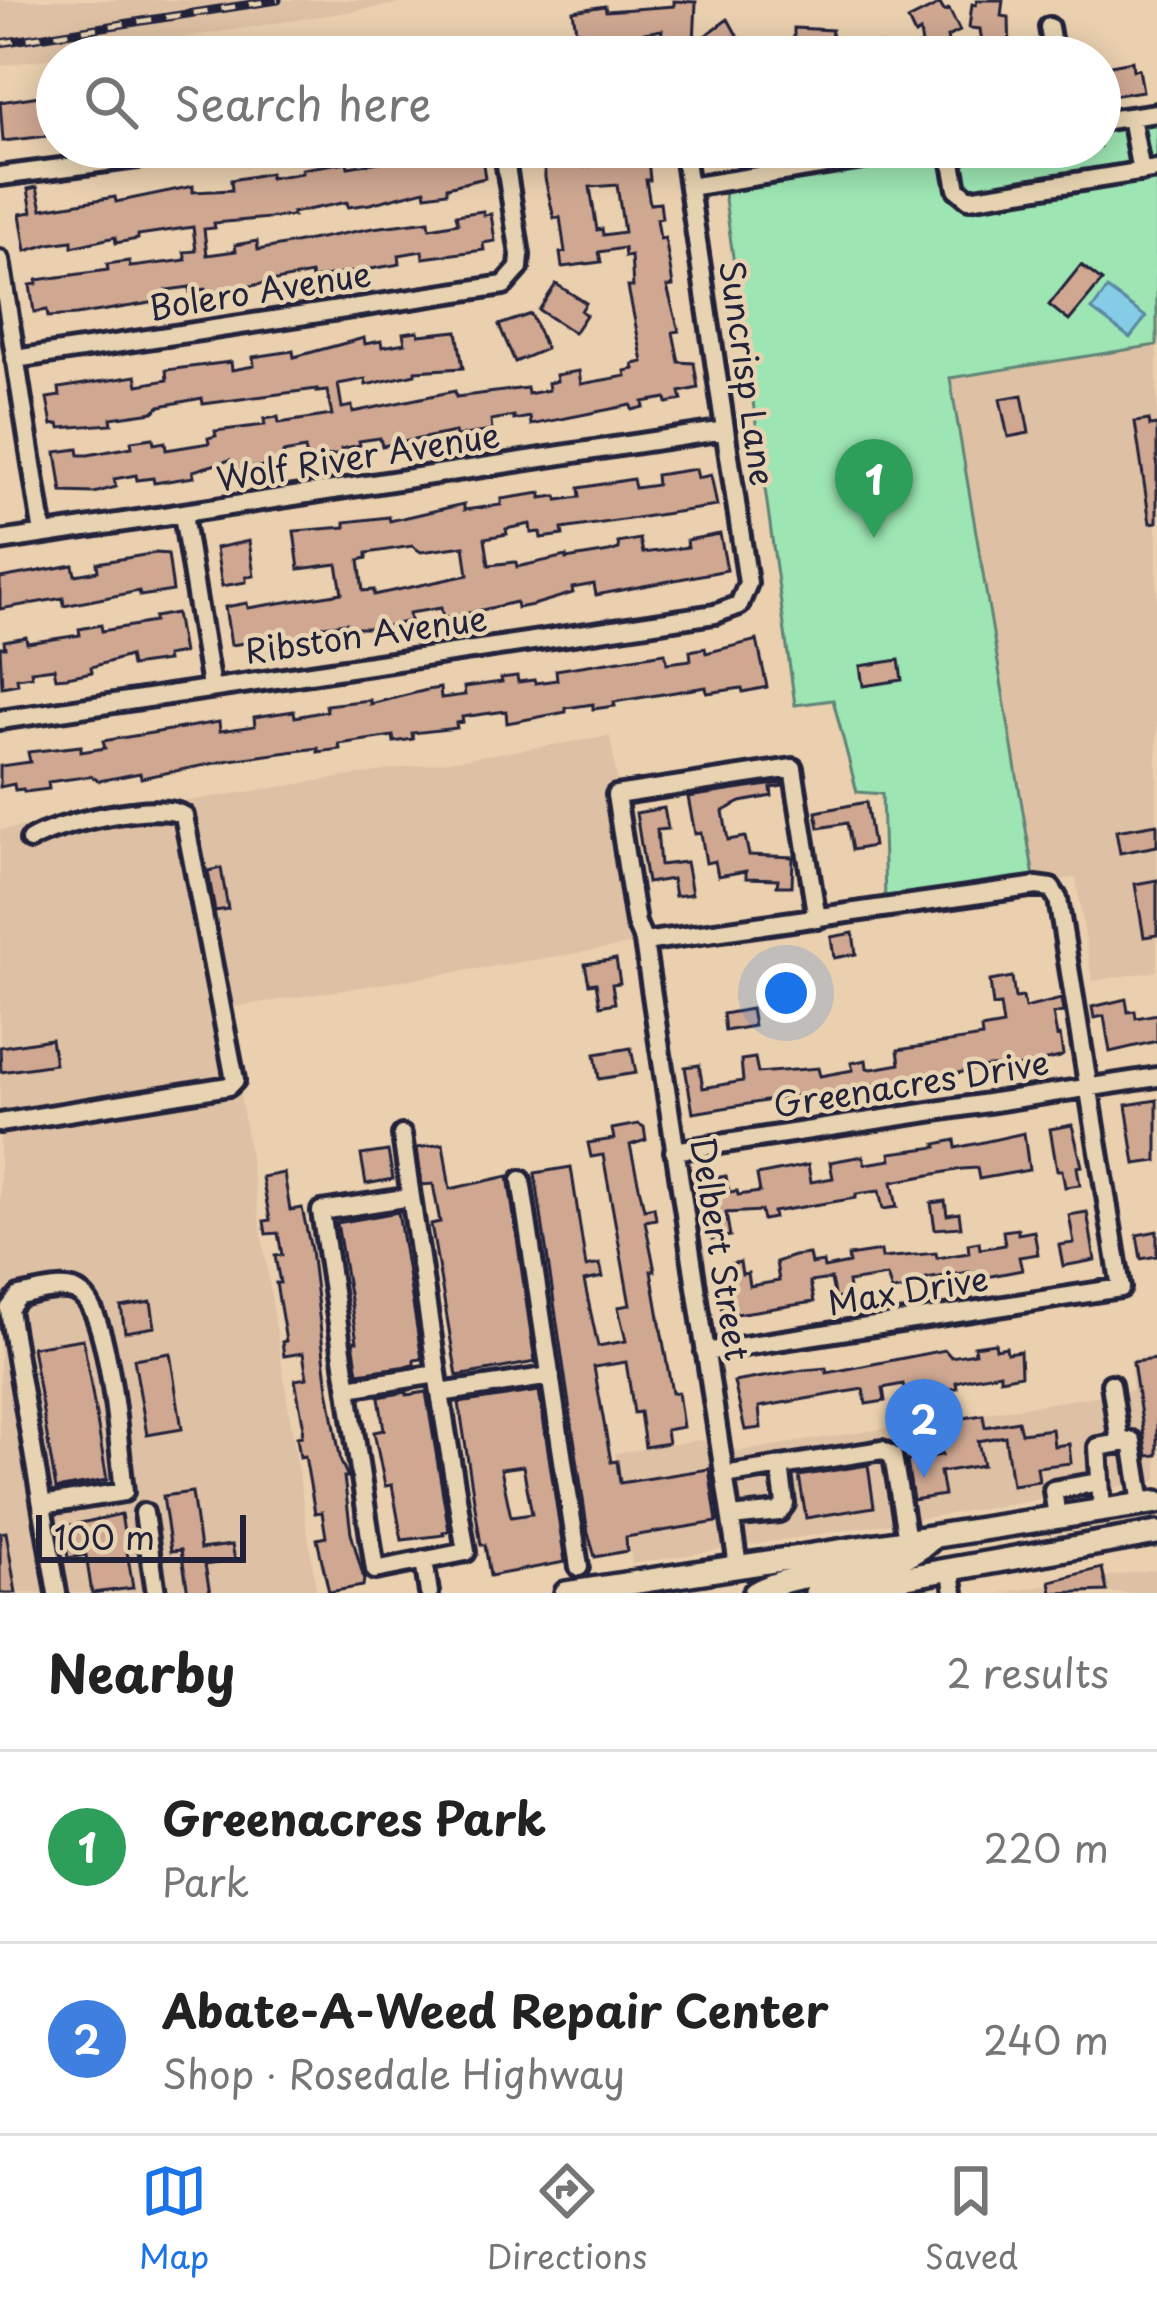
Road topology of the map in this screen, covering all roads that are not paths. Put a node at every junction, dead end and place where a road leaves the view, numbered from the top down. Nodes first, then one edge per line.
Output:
1 (1049, 27) dead end
2 (1050, 36) edge
3 (1157, 113) edge
4 (1131, 117) junction
5 (1121, 119) edge
6 (61, 168) edge
7 (506, 168) edge
8 (686, 168) edge
9 (795, 168) edge
10 (954, 168) edge
11 (1149, 171) edge
12 (0, 176) edge
13 (689, 187) junction
14 (0, 260) edge
15 (15, 359) junction
16 (725, 430) junction
17 (183, 514) junction
18 (43, 534) junction
19 (0, 541) edge
20 (739, 604) joint
21 (212, 687) junction
22 (0, 720) edge
23 (30, 840) dead end
24 (818, 919) junction
25 (644, 941) junction
26 (1157, 1077) edge
27 (1090, 1087) junction
28 (0, 1123) edge
29 (402, 1135) dead end
30 (674, 1151) junction
31 (521, 1180) dead end
32 (411, 1198) junction
33 (5, 1309) edge
34 (705, 1352) junction
35 (551, 1376) junction
36 (439, 1384) junction
37 (1111, 1384) dead end
38 (348, 1388) junction
39 (1120, 1442) junction
40 (780, 1466) junction
41 (724, 1475) junction
42 (1100, 1482) junction
43 (1149, 1503) edge
44 (42, 1505) junction
45 (1102, 1510) junction
46 (144, 1513) dead end
47 (731, 1517) junction
48 (1057, 1517) junction
49 (1157, 1532) edge
50 (934, 1536) junction
51 (907, 1540) junction
52 (424, 1560) junction
53 (738, 1566) junction
54 (580, 1567) dead end
55 (952, 1582) edge
56 (57, 1593) edge
57 (155, 1593) edge
58 (429, 1593) edge
59 (566, 1593) edge
60 (754, 1593) edge
61 (816, 1593) edge

1 - 2 street
3 - 4 street
4 - 5 street
4 - 11 street
6 - 12 street
7 - 15 street, Bolero Avenue
8 - 13 street, Suncrisp Lane
9 - 13 street
10 - 11 street
13 - 16 street, Suncrisp Lane
14 - 15 street
15 - 18 street
16 - 17 street, Wolf River Avenue
16 - 20 street, Suncrisp Lane
17 - 18 street, Wolf River Avenue
17 - 21 street
18 - 19 street, Wolf River Avenue
20 - 21 street, Ribston Avenue
21 - 22 street, Ribston Avenue
23 - 28 street
24 - 25 street
24 - 25 street, Delbert Street
24 - 27 street
25 - 30 street, Delbert Street
26 - 27 street, Greenacres Drive
27 - 30 street, Greenacres Drive
27 - 34 street, Max Drive
29 - 32 street
30 - 34 street, Delbert Street
31 - 35 street
32 - 36 street
32 - 38 street
33 - 44 street
33 - 44 street
34 - 41 street, Delbert Street
35 - 36 street
35 - 54 street
36 - 38 street
36 - 52 street
37 - 39 street
38 - 52 street
39 - 42 street
39 - 43 street
40 - 41 street
40 - 47 street
40 - 51 street
41 - 47 street, Delbert Street
42 - 45 street
42 - 48 street
43 - 45 main road
44 - 56 street
45 - 48 main road
46 - 57 street
47 - 53 street, Delbert Street
48 - 50 main road
49 - 55 main road
50 - 51 main road
50 - 60 main road
51 - 53 main road
52 - 58 street
53 - 59 main road
55 - 61 main road

